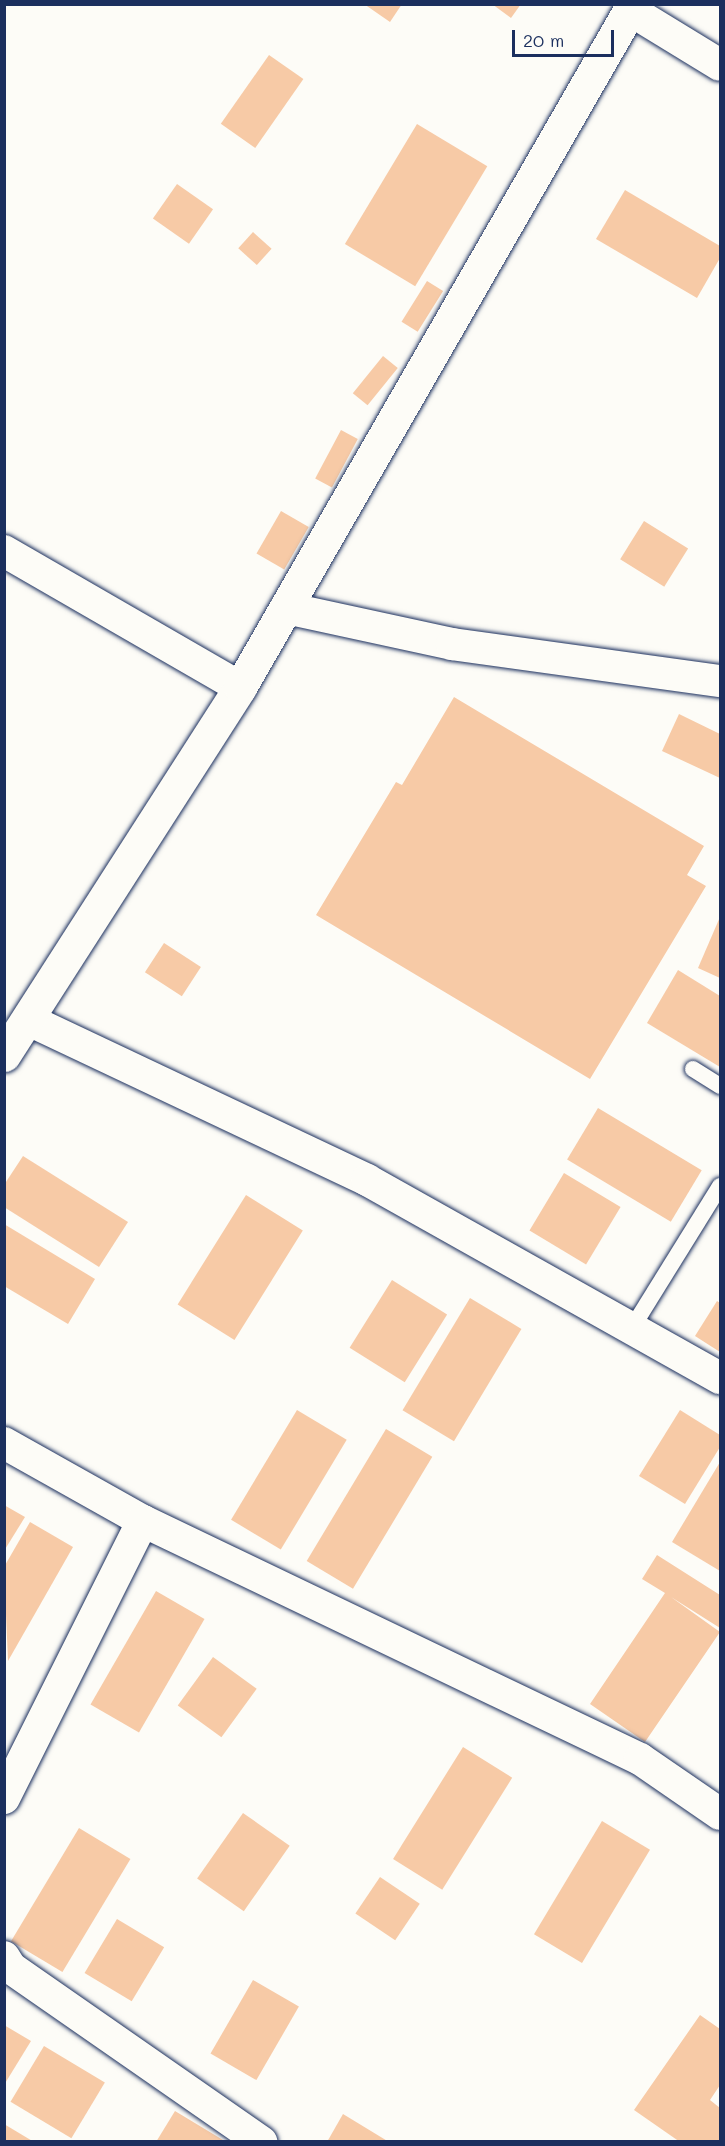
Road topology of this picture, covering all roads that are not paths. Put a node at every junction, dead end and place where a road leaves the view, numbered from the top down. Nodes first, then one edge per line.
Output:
1 (632, 7) edge
2 (720, 65) edge
3 (4, 551) edge
4 (286, 608) junction
5 (720, 681) edge
6 (240, 687) junction
7 (29, 1020) junction
8 (4, 1055) edge
9 (693, 1069) dead end
10 (720, 1086) edge
11 (720, 1186) edge
12 (632, 1328) junction
13 (720, 1378) edge
14 (4, 1443) edge
15 (143, 1521) junction
16 (4, 1798) edge
17 (720, 1814) edge
18 (4, 1957) edge
19 (261, 2142) edge

1 - 2 street
1 - 4 street
3 - 6 street
4 - 5 street
4 - 6 street
6 - 7 street
7 - 8 street
7 - 12 street
9 - 10 lane
11 - 12 lane
12 - 13 street
14 - 15 street
15 - 16 street
15 - 17 street
18 - 19 street

